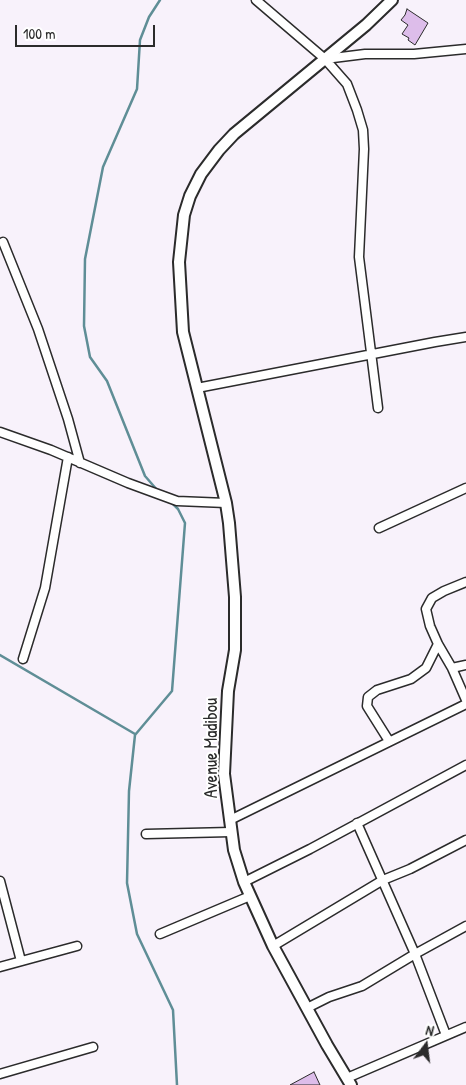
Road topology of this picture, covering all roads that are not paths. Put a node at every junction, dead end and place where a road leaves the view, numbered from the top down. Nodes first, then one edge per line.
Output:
1 (256, 0) edge
2 (392, 0) edge
3 (466, 49) edge
4 (325, 59) junction
5 (2, 242) dead end
6 (466, 338) edge
7 (371, 355) junction
8 (197, 388) junction
9 (378, 408) dead end
10 (0, 432) edge
11 (68, 458) junction
12 (80, 463) junction
13 (466, 488) edge
14 (226, 503) junction
15 (379, 528) dead end
16 (466, 582) edge
17 (438, 644) junction
18 (23, 660) dead end
19 (466, 665) edge
20 (452, 668) junction
21 (466, 700) edge
22 (466, 704) edge
23 (389, 741) junction
24 (466, 765) edge
25 (230, 820) junction
26 (358, 823) junction
27 (231, 832) junction
28 (146, 834) dead end
29 (466, 840) edge
30 (383, 880) junction
31 (0, 881) edge
32 (244, 882) junction
33 (250, 896) junction
34 (466, 926) edge
35 (160, 934) dead end
36 (77, 946) dead end
37 (273, 946) junction
38 (415, 954) junction
39 (21, 961) junction
40 (0, 967) edge
41 (307, 1008) junction
42 (466, 1027) edge
43 (446, 1035) junction
44 (93, 1048) dead end
45 (0, 1074) edge
46 (349, 1082) edge

1 - 4 street
2 - 4 street, Avenue Madibou
3 - 4 street
4 - 7 street
4 - 8 street, Avenue Madibou
5 - 12 street
6 - 7 street
7 - 8 street
7 - 9 street
8 - 14 street, Avenue Madibou
10 - 11 street
11 - 12 street
11 - 18 street
12 - 14 street
13 - 15 street
14 - 25 street, Avenue Madibou
16 - 17 street
17 - 20 street
17 - 23 street
19 - 20 street
20 - 21 street
22 - 23 street
23 - 25 street
24 - 26 street
25 - 27 street, Avenue Madibou
26 - 30 street
26 - 32 street
27 - 28 street
27 - 32 street, Avenue Madibou
29 - 30 street
30 - 37 street
30 - 38 street
31 - 39 street
32 - 33 street, Avenue Madibou
33 - 35 street
33 - 37 street, Avenue Madibou
34 - 38 street
36 - 39 street
37 - 41 street, Avenue Madibou
38 - 41 street
38 - 43 street
39 - 40 street
41 - 46 street, Avenue Madibou
42 - 43 street
43 - 46 street
44 - 45 street

